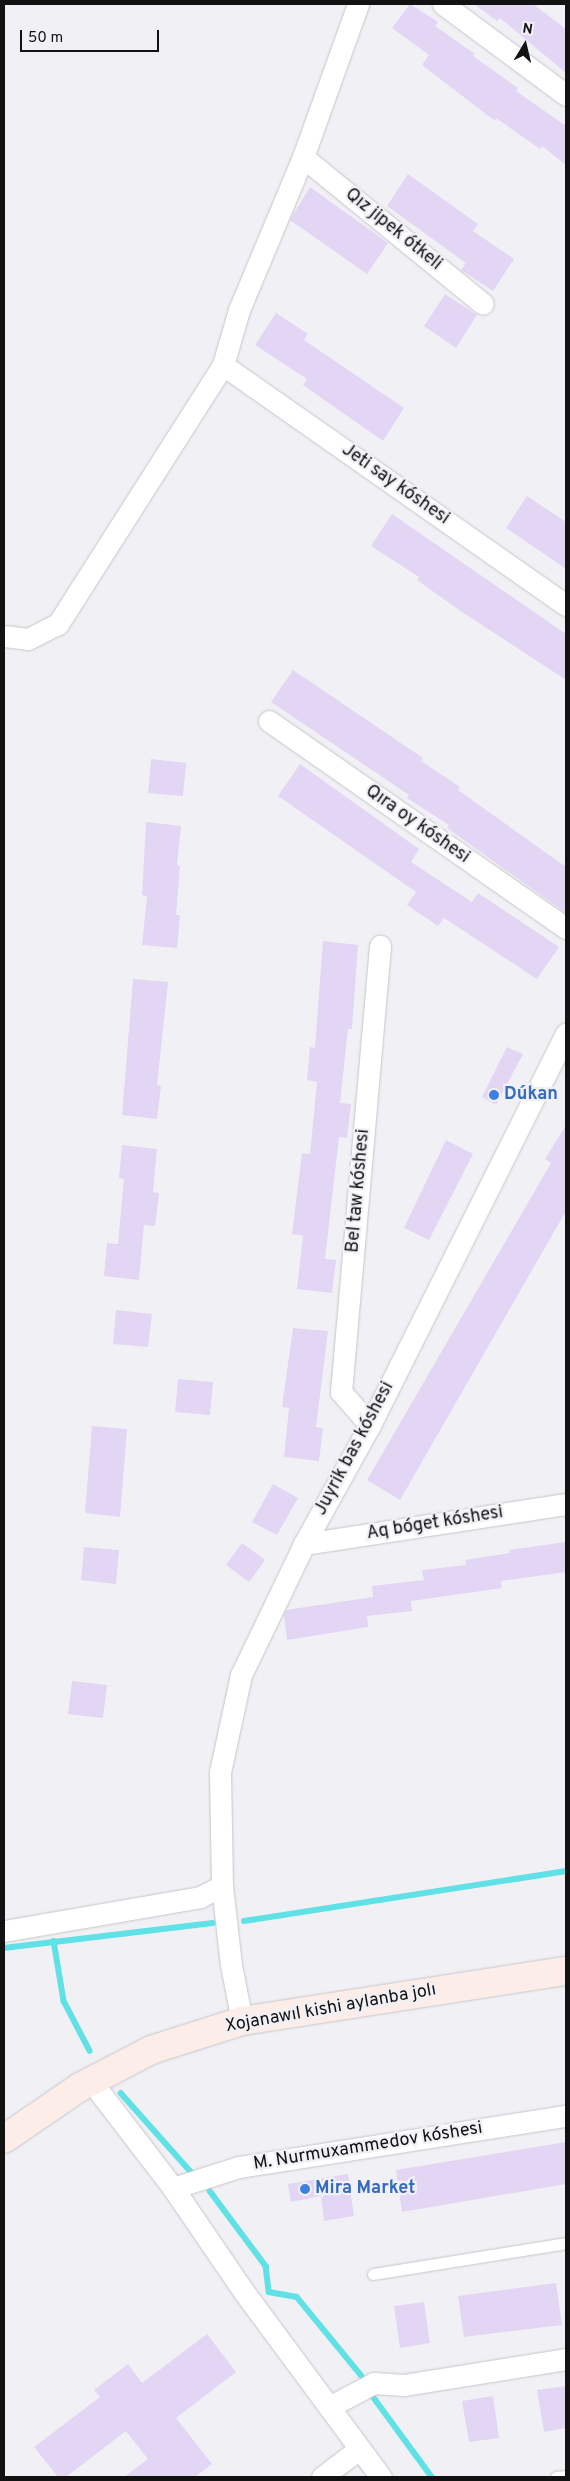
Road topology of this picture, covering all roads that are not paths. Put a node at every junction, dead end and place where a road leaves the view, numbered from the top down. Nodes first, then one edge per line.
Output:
1 (358, 4) edge
2 (443, 4) edge
3 (566, 95) edge
4 (303, 157) junction
5 (482, 304) dead end
6 (223, 366) junction
7 (566, 604) edge
8 (4, 636) edge
9 (269, 721) dead end
10 (566, 928) edge
11 (380, 946) dead end
12 (566, 1033) edge
13 (370, 1425) junction
14 (566, 1504) edge
15 (304, 1544) junction
16 (222, 1886) junction
17 (4, 1931) edge
18 (566, 1971) edge
19 (242, 2021) junction
20 (91, 2082) junction
21 (566, 2116) edge
22 (4, 2139) edge
23 (173, 2188) junction
24 (566, 2243) edge
25 (373, 2274) dead end
26 (566, 2358) edge
27 (329, 2407) junction
28 (360, 2449) junction
29 (566, 2476) edge
30 (322, 2477) edge
31 (381, 2477) edge
32 (556, 2477) edge

1 - 4 street
2 - 3 street
4 - 5 street, Qız jipek ótkeli
4 - 6 street
6 - 7 street, Jeti say kóshesi
6 - 8 street
9 - 10 street, Qıra oy kóshesi
11 - 13 street, Bel taw kóshesi
12 - 13 street, Juyrik bas kóshesi
13 - 15 street, Juyrik bas kóshesi
14 - 15 street, Aq bóget kóshesi
15 - 16 street, Juyrik bas kóshesi
16 - 17 street
16 - 19 street, Juyrik bas kóshesi
18 - 19 main road, Xojanawıl kishi aylanba jolı
19 - 20 main road, Xojanawıl kishi aylanba jolı
20 - 22 main road, Xojanawıl kishi aylanba jolı
20 - 23 street
21 - 23 street, M. Nurmuxammedov kóshesi
23 - 27 street
24 - 25 lane
26 - 27 street
27 - 28 street
28 - 30 street
28 - 31 street
29 - 32 lane

